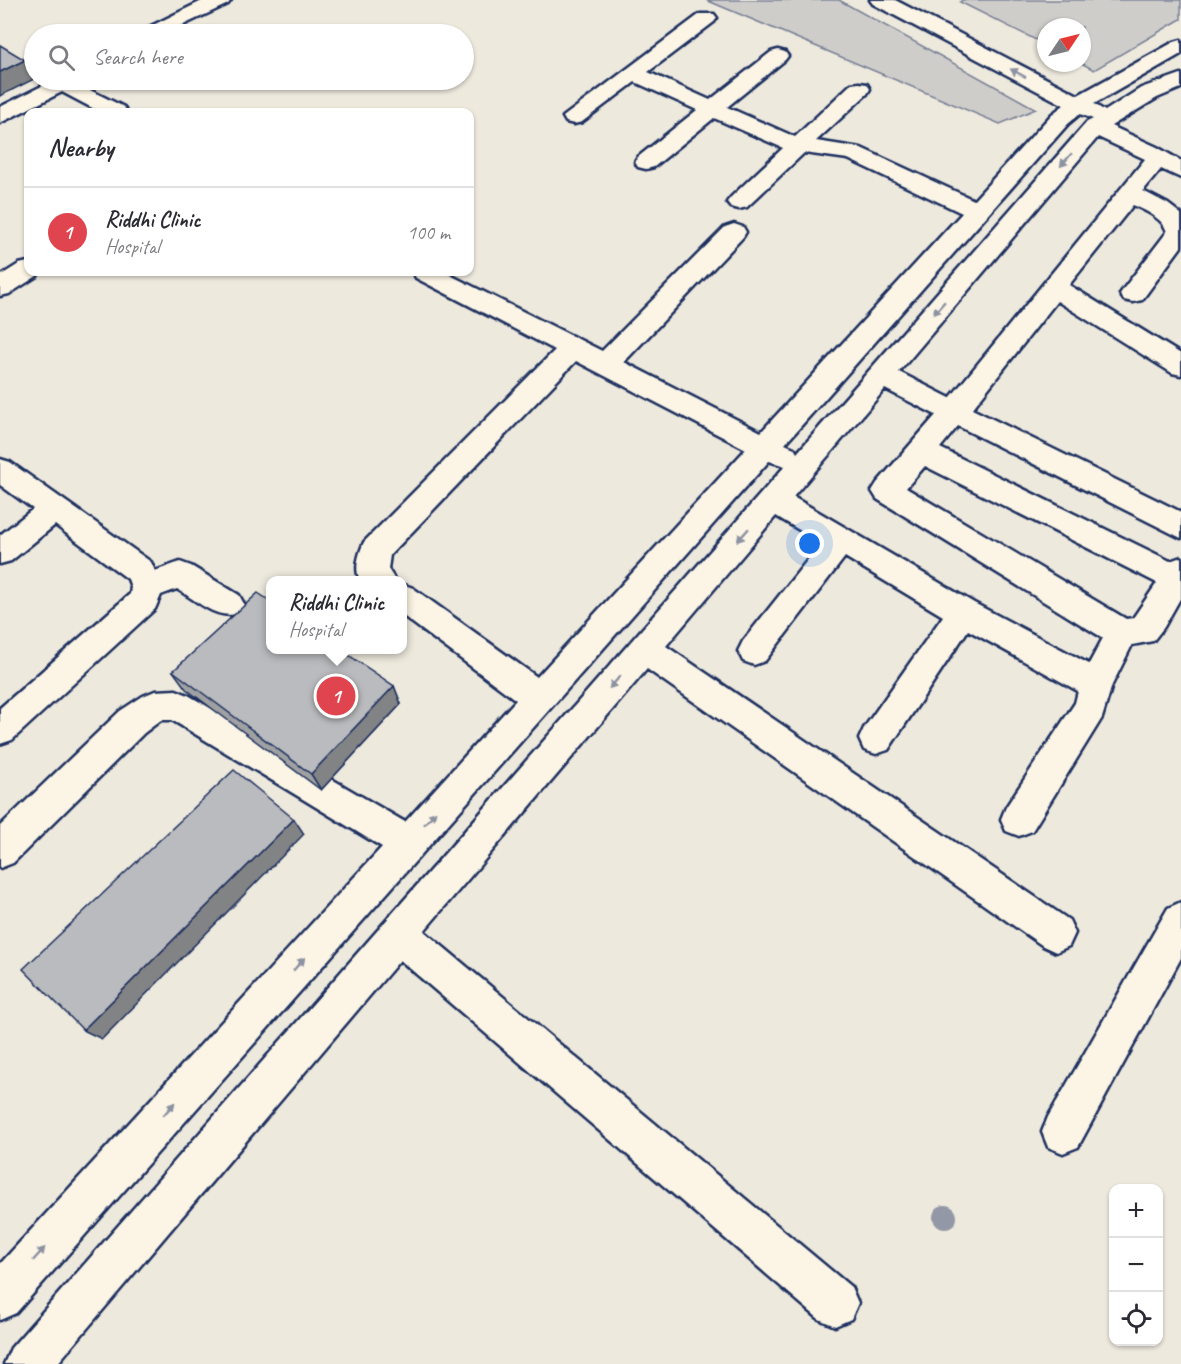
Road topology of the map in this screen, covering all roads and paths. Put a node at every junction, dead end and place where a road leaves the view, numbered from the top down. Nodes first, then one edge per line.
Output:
1 (221, 0) edge
2 (920, 0) edge
3 (885, 1) edge
4 (707, 18) dead end
5 (160, 24) edge
6 (1005, 43) dead end
7 (1181, 46) edge
8 (778, 56) dead end
9 (1139, 70) junction
10 (633, 73) junction
11 (1178, 85) edge
12 (859, 89) dead end
13 (50, 90) edge
14 (79, 90) edge
15 (1098, 105) junction
16 (109, 108) edge
17 (711, 110) junction
18 (0, 116) edge
19 (573, 117) dead end
20 (800, 146) junction
21 (1157, 159) junction
22 (646, 162) dead end
23 (1181, 171) edge
24 (1130, 194) junction
25 (739, 202) dead end
26 (976, 210) junction
27 (734, 232) dead end
28 (24, 273) edge
29 (433, 276) edge
30 (1054, 287) junction
31 (0, 288) edge
32 (1133, 294) dead end
33 (573, 347) junction
34 (606, 364) junction
35 (1181, 366) edge
36 (881, 375) junction
37 (954, 412) junction
38 (765, 446) junction
39 (921, 451) junction
40 (802, 466) junction
41 (0, 470) edge
42 (773, 500) junction
43 (54, 509) junction
44 (1181, 526) edge
45 (841, 540) junction
46 (0, 552) edge
47 (1178, 573) edge
48 (375, 576) edge
49 (147, 587) junction
50 (407, 601) edge
51 (228, 604) dead end
52 (963, 612) junction
53 (1122, 633) junction
54 (644, 649) junction
55 (754, 651) dead end
56 (1096, 684) junction
57 (539, 697) junction
58 (0, 729) edge
59 (876, 739) dead end
60 (1019, 819) dead end
61 (408, 843) junction
62 (0, 851) edge
63 (1181, 921) edge
64 (1056, 933) dead end
65 (398, 934) junction
66 (1063, 1132) dead end
67 (0, 1297) edge
68 (835, 1303) dead end
69 (27, 1364) edge

1 - 5 street
2 - 6 street
15 -> 3 street
4 - 10 street
7 - 9 street
8 - 17 street
9 - 11 street
9 - 15 street
10 - 17 street
10 - 19 street
11 - 15 street
12 - 20 street
13 - 18 street
14 - 16 street
15 - 21 street
15 - 26 street
15 -> 36 street
17 - 20 street
17 - 22 street
20 - 25 street
20 - 26 street
21 - 23 street
21 - 24 street
24 - 30 street
24 - 32 street
26 - 38 street
27 - 34 street
28 - 31 street
29 - 33 street
30 - 35 street
30 - 37 street
33 - 34 street
33 - 48 street
34 - 38 street
36 - 37 street
36 - 40 street
37 - 39 street
37 - 44 street
38 - 40 street
38 - 57 street
39 - 47 street
39 - 53 street
40 - 42 street
41 - 43 street
42 - 45 street
42 -> 54 street
43 - 46 street
43 - 49 street
45 - 52 street
45 - 55 street
47 - 53 street
49 - 51 street
49 - 58 street
50 - 57 street
52 - 56 street
52 - 59 street
53 - 56 street
54 - 64 street
54 -> 65 street
56 - 60 street
61 -> 57 street
61 - 62 street
67 -> 61 street
63 - 66 street
65 - 68 street
65 - 69 street

